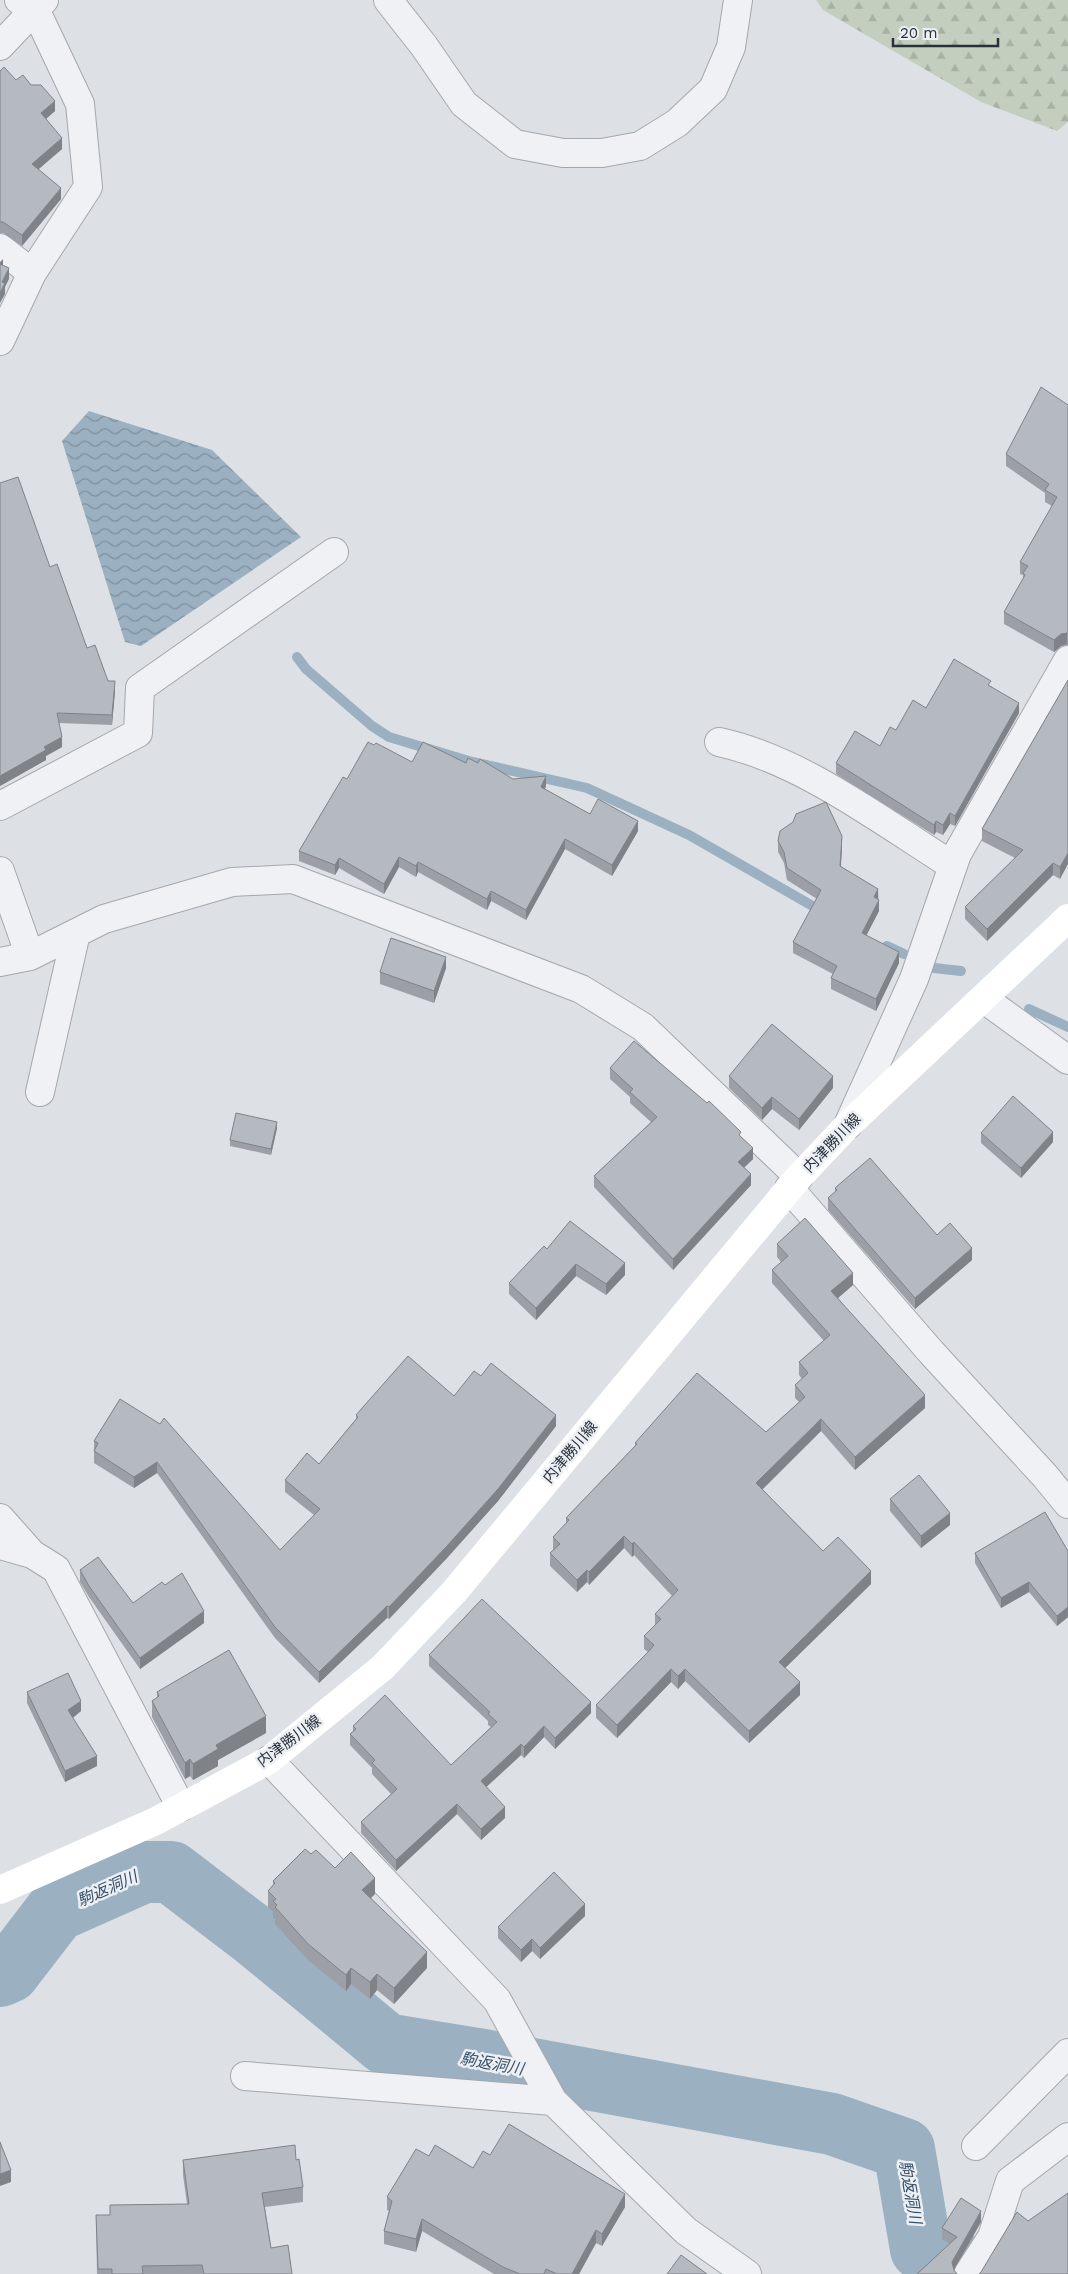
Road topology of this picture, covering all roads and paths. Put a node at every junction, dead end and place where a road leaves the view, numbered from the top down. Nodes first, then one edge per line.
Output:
1 (388, 0) edge
2 (738, 0) edge
3 (33, 3) edge
4 (0, 46) edge
5 (0, 248) edge
6 (32, 273) junction
7 (0, 342) edge
8 (334, 552) dead end
9 (1068, 660) edge
10 (719, 742) dead end
11 (0, 806) edge
12 (953, 866) junction
13 (0, 871) edge
14 (1068, 918) edge
15 (76, 933) junction
16 (30, 956) junction
17 (0, 962) edge
18 (984, 999) junction
19 (1068, 1060) edge
20 (40, 1092) dead end
21 (848, 1124) junction
22 (794, 1182) junction
23 (1068, 1504) edge
24 (0, 1518) edge
25 (0, 1545) edge
26 (32, 1554) junction
27 (269, 1760) junction
28 (181, 1808) junction
29 (0, 1890) edge
30 (1068, 2053) edge
31 (245, 2076) dead end
32 (553, 2101) junction
33 (1068, 2137) edge
34 (976, 2146) dead end
35 (747, 2274) edge
36 (968, 2274) edge

1 - 2 street
3 - 4 street
3 - 6 street
5 - 6 street
6 - 7 street
8 - 11 street
9 - 12 street
10 - 12 street
12 - 21 street
13 - 16 street
14 - 18 main road, 内津勝川線
15 - 16 street
15 - 20 street
15 - 22 street
16 - 17 street
18 - 19 street
18 - 21 main road, 内津勝川線
21 - 22 main road, 内津勝川線
22 - 23 street
22 - 27 main road, 内津勝川線
24 - 26 street
25 - 26 street
26 - 28 street
27 - 28 main road, 内津勝川線
27 - 32 street
28 - 29 main road, 内津勝川線
30 - 34 street
31 - 32 street
32 - 35 street
33 - 36 street

